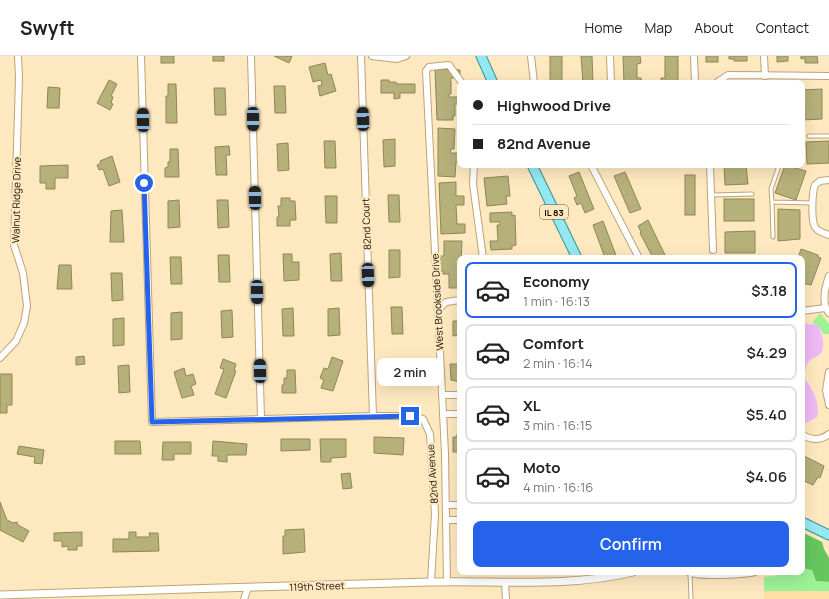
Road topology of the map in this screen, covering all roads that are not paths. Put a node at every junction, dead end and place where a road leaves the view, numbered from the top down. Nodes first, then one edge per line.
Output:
1 (18, 56) edge
2 (141, 56) edge
3 (251, 56) edge
4 (361, 56) edge
5 (372, 56) edge
6 (406, 56) edge
7 (481, 56) edge
8 (531, 56) edge
9 (610, 56) edge
10 (694, 56) edge
11 (764, 56) edge
12 (765, 76) junction
13 (829, 76) edge
14 (460, 80) edge
15 (492, 80) edge
16 (534, 80) edge
17 (611, 80) edge
18 (694, 80) edge
19 (720, 80) edge
20 (809, 136) dead end
21 (829, 136) edge
22 (474, 168) edge
23 (533, 168) edge
24 (593, 168) edge
25 (710, 168) edge
26 (778, 168) edge
27 (829, 180) edge
28 (752, 194) dead end
29 (712, 195) junction
30 (772, 202) junction
31 (813, 203) junction
32 (829, 235) edge
33 (773, 237) dead end
34 (713, 250) dead end
35 (483, 255) edge
36 (576, 255) edge
37 (637, 255) edge
38 (829, 276) edge
39 (457, 300) edge
40 (825, 308) junction
41 (438, 310) junction
42 (805, 311) edge
43 (829, 313) edge
44 (0, 358) edge
45 (829, 372) edge
46 (442, 395) junction
47 (457, 395) edge
48 (829, 405) edge
49 (443, 414) junction
50 (457, 414) edge
51 (373, 416) junction
52 (261, 418) junction
53 (829, 434) edge
54 (805, 436) edge
55 (446, 505) junction
56 (457, 505) edge
57 (446, 520) junction
58 (457, 520) edge
59 (805, 523) edge
60 (829, 535) edge
61 (621, 575) edge
62 (689, 575) edge
63 (431, 582) junction
64 (447, 582) junction
65 (505, 582) junction
66 (248, 588) junction
67 (0, 594) edge
68 (244, 599) edge
69 (506, 599) edge
70 (691, 599) edge

1 - 44 street, Walnut Ridge Drive
2 - 52 street
3 - 52 street
4 - 51 street, 82nd Court
5 - 6 street
7 - 15 main road
8 - 16 street
9 - 17 street
10 - 18 street
11 - 12 street
12 - 13 street
12 - 19 street
14 - 41 street, West Brookside Drive
20 - 21 lane
22 - 35 street
23 - 36 main road, IL 83
24 - 37 street
25 - 29 street
26 - 30 lane
27 - 31 street
28 - 29 lane
29 - 34 street
30 - 31 lane
30 - 33 lane
31 - 32 street
38 - 40 street
39 - 41 street
40 - 42 street
40 - 43 street
41 - 46 street, West Brookside Drive
45 - 48 street
46 - 47 street
46 - 49 street, West Brookside Drive
49 - 50 street
49 - 55 street, West Brookside Drive
51 - 52 street
51 - 63 street, 82nd Avenue
53 - 54 street
55 - 56 street
55 - 57 street, West Brookside Drive
57 - 58 street
57 - 64 street, West Brookside Drive
59 - 60 main road
61 - 65 street, 119th Street
62 - 70 lane
63 - 64 street, 119th Street
63 - 66 street, 119th Street
64 - 65 street, 119th Street
65 - 69 street
66 - 67 street, 119th Street
66 - 68 street

